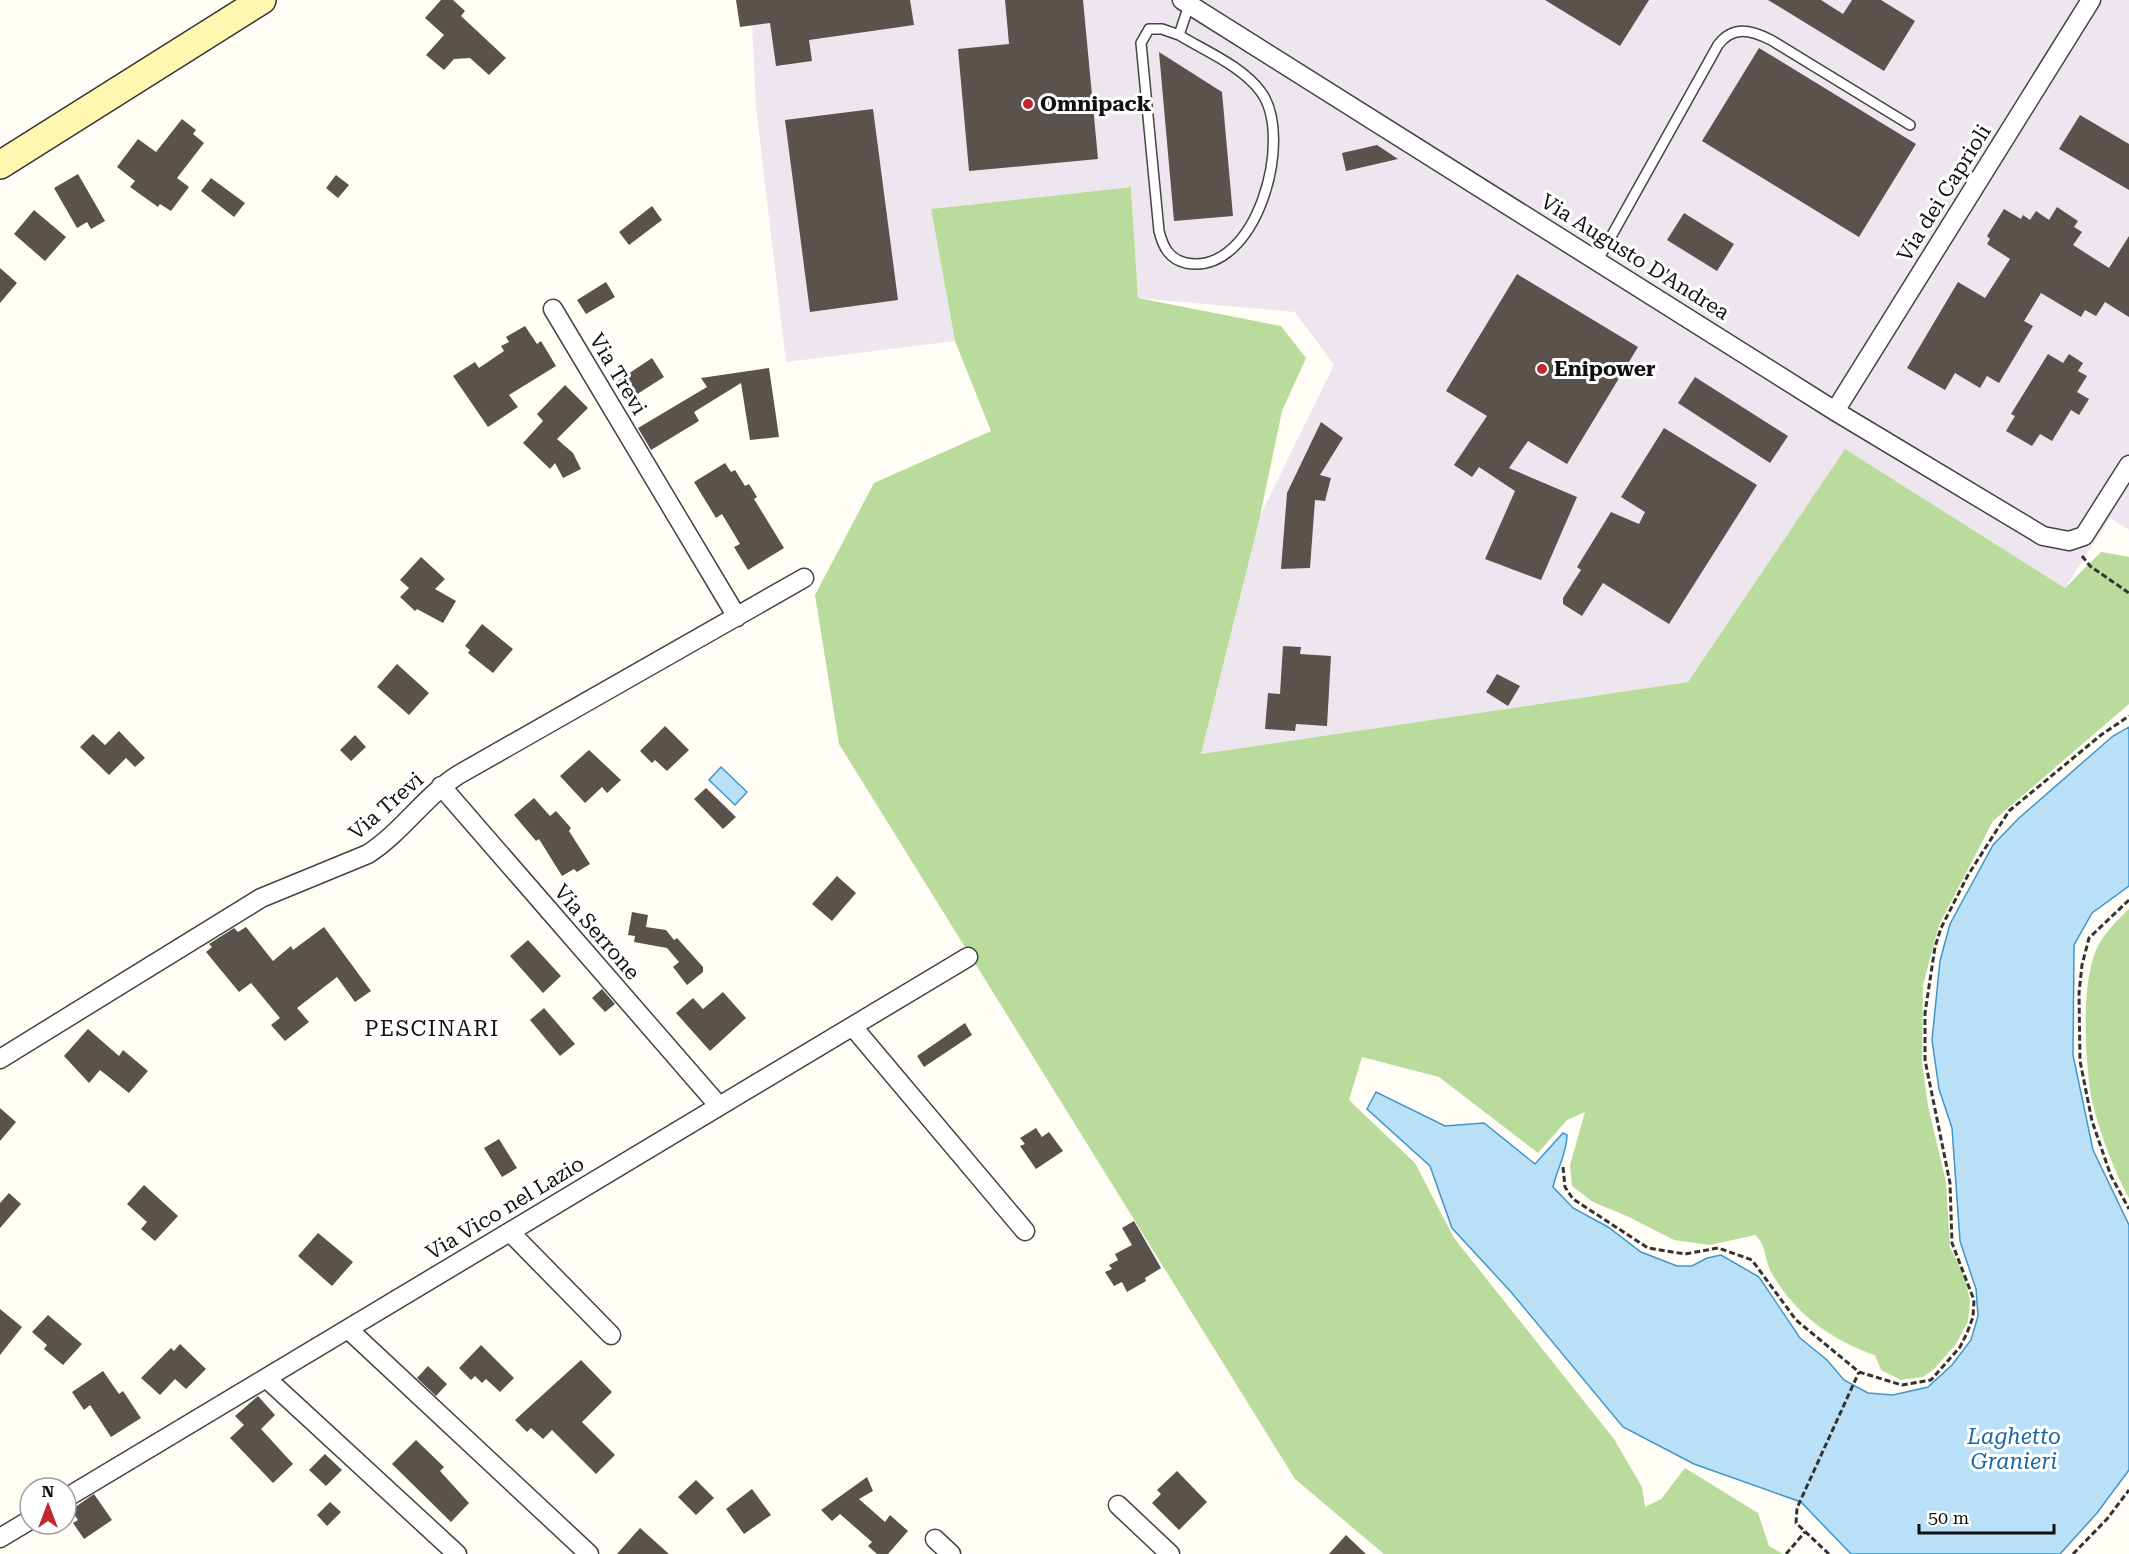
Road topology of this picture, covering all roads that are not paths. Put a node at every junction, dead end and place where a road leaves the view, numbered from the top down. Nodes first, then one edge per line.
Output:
1 (262, 0) edge
2 (2091, 0) edge
3 (1185, 2) edge
4 (1179, 35) junction
5 (1910, 125) dead end
6 (0, 165) edge
7 (1598, 260) junction
8 (553, 309) dead end
9 (1835, 411) junction
10 (2129, 465) edge
11 (804, 578) dead end
12 (737, 617) junction
13 (441, 786) junction
14 (968, 957) dead end
15 (853, 1027) junction
16 (0, 1059) edge
17 (719, 1106) junction
18 (1025, 1231) dead end
19 (510, 1232) junction
20 (348, 1329) junction
21 (611, 1335) dead end
22 (266, 1378) junction
23 (78, 1491) edge
24 (1118, 1505) dead end
25 (18, 1527) edge
26 (0, 1538) edge
27 (935, 1539) dead end
28 (457, 1554) edge
29 (589, 1554) edge
30 (951, 1554) edge
31 (1170, 1554) edge

1 - 6 main road
2 - 9 street, Via dei Caprioli
3 - 4 lane
3 - 7 street, Via Augusto D'Andrea
4 - 4 lane
5 - 7 lane
7 - 9 street, Via Augusto D'Andrea
8 - 12 street, Via Trevi
9 - 10 street, Via Augusto D'Andrea
11 - 12 street, Via Trevi
12 - 13 street, Via Trevi
13 - 16 street, Via Trevi
13 - 17 street, Via Serrone
14 - 15 street, Via Vico nel Lazio
15 - 17 street, Via Vico nel Lazio
15 - 18 street
17 - 19 street, Via Vico nel Lazio
19 - 20 street, Via Vico nel Lazio
19 - 21 street
20 - 22 street, Via Vico nel Lazio
20 - 29 street
22 - 23 street, Via Vico nel Lazio
22 - 28 street
24 - 31 street
25 - 26 street
27 - 30 street

